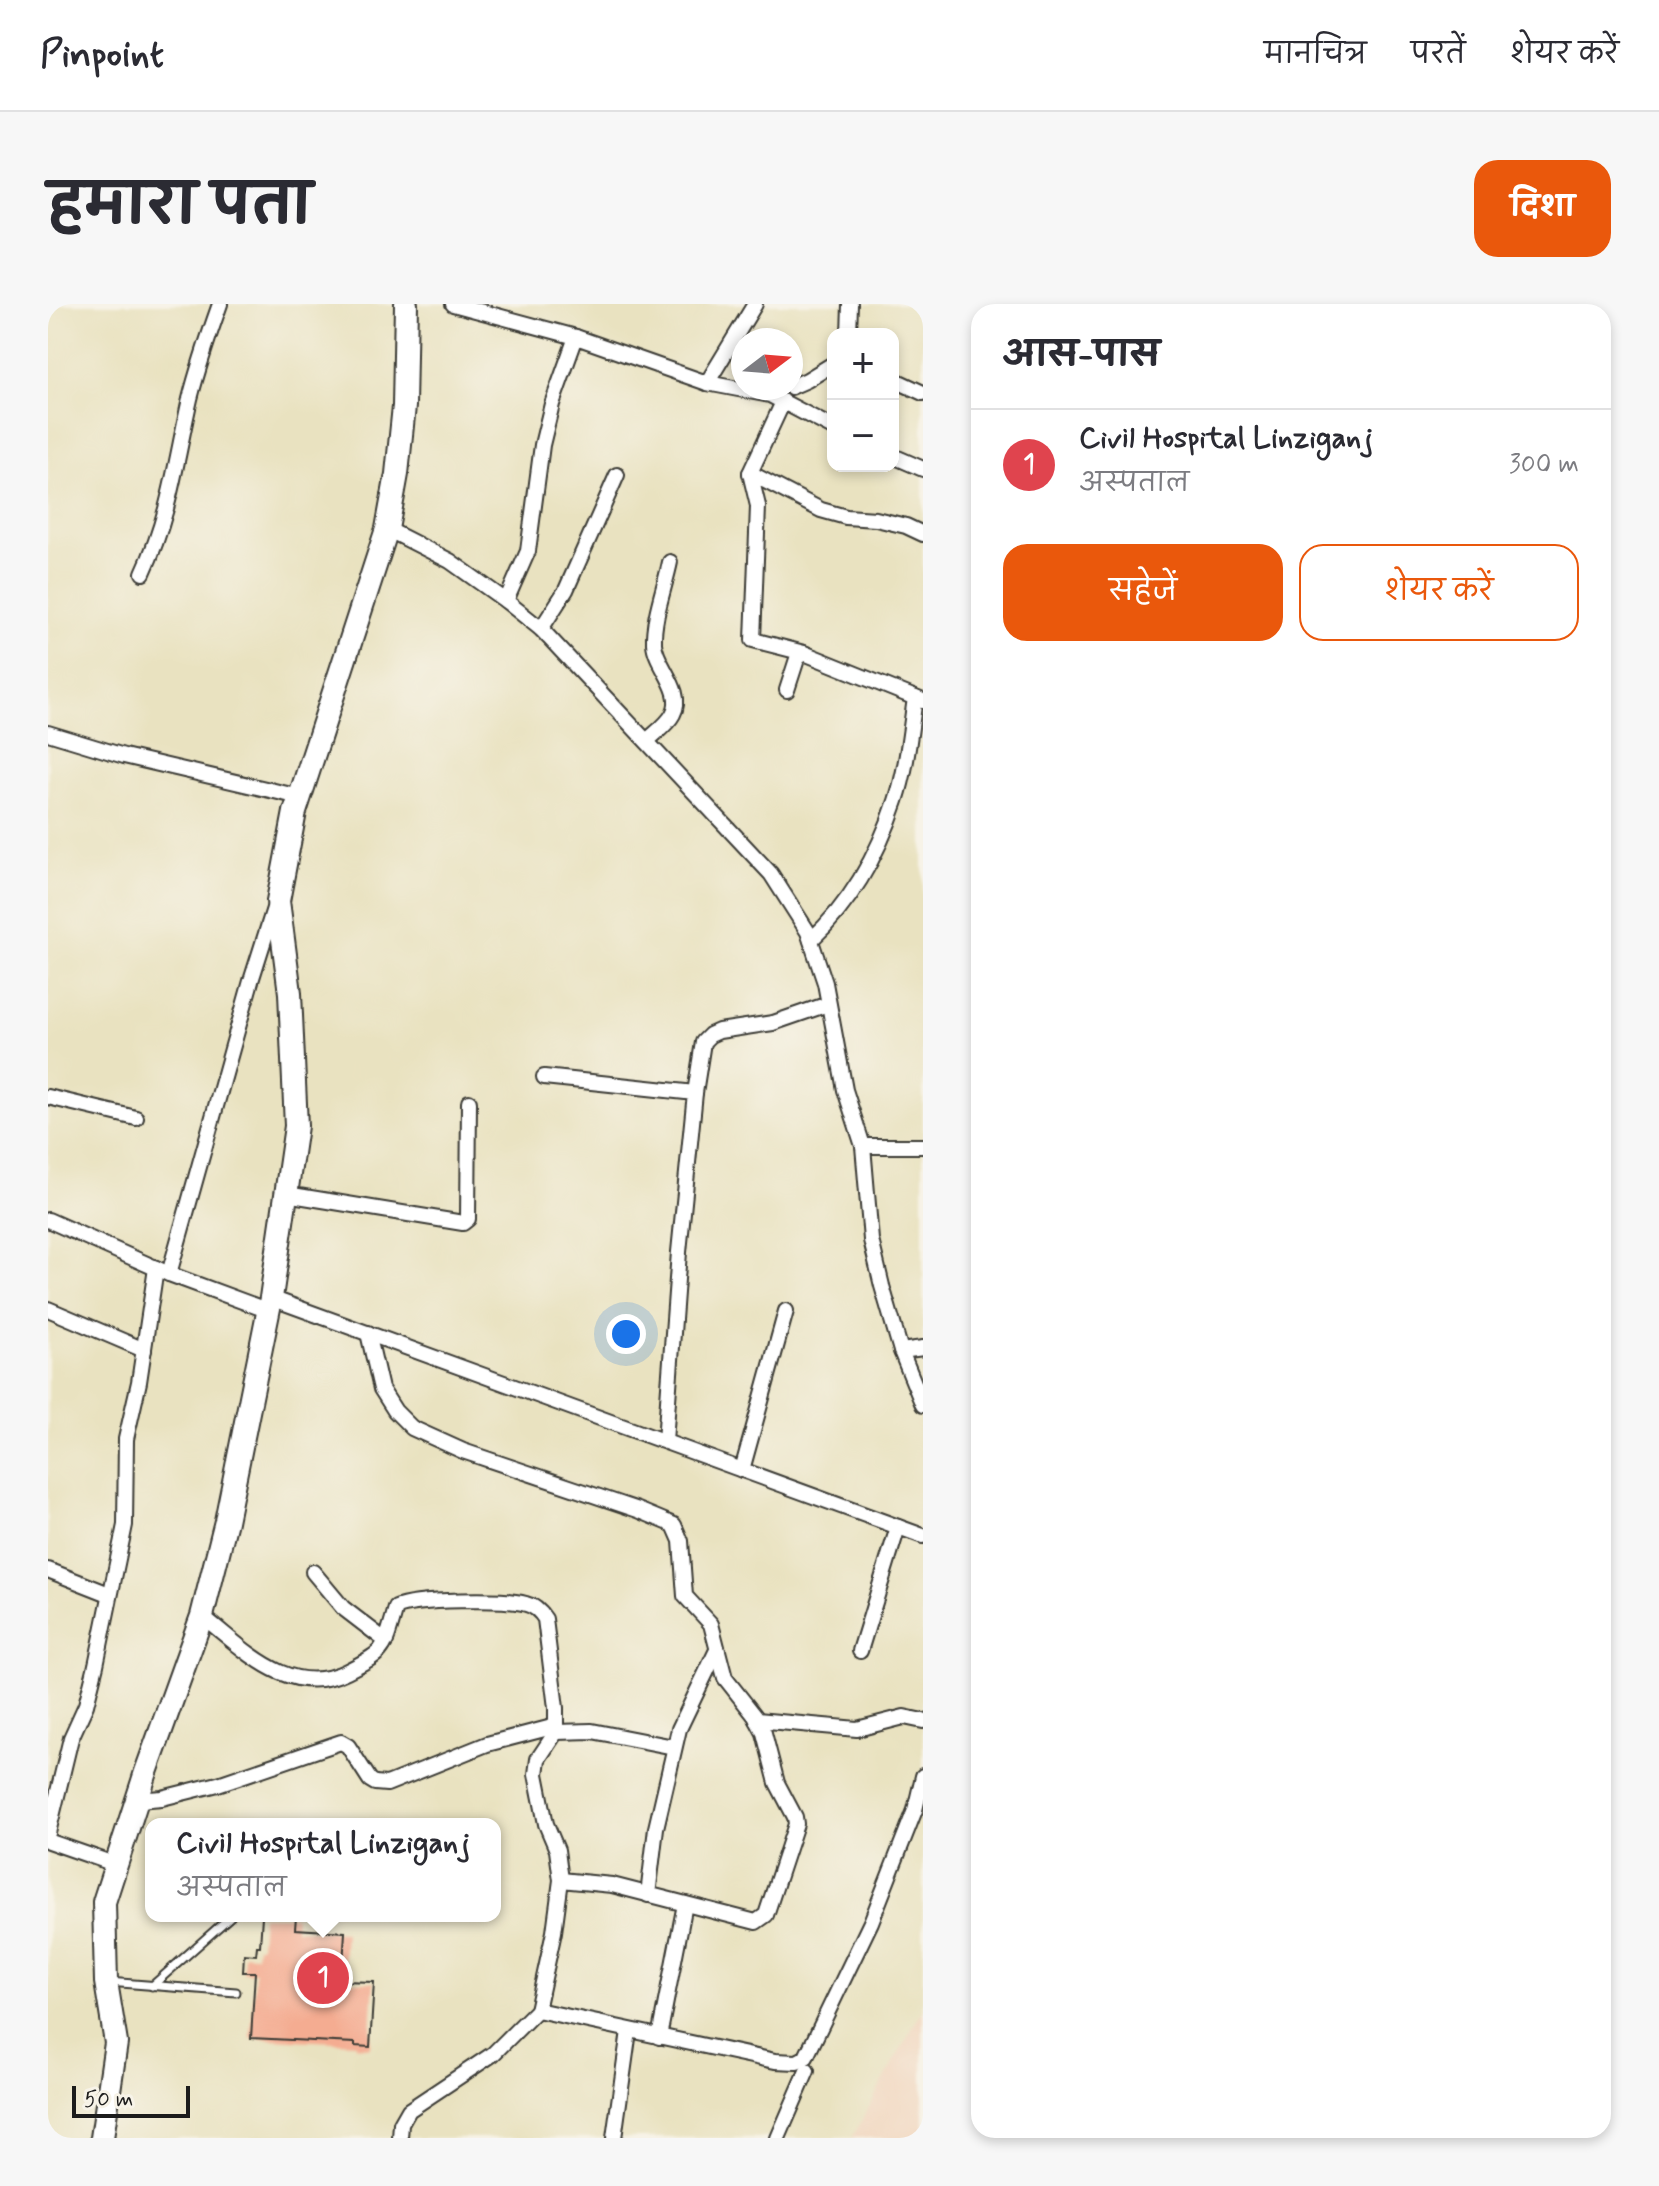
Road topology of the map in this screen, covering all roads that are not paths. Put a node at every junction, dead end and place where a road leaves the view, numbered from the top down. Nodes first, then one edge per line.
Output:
1 (220, 304) edge
2 (406, 304) edge
3 (453, 304) edge
4 (755, 304) edge
5 (850, 304) edge
6 (849, 328) edge
7 (576, 337) junction
8 (827, 368) edge
9 (803, 382) edge
10 (899, 382) edge
11 (707, 383) junction
12 (731, 386) edge
13 (923, 393) edge
14 (780, 400) edge
15 (793, 400) edge
16 (827, 424) edge
17 (899, 459) edge
18 (923, 469) edge
19 (750, 473) junction
20 (617, 475) dead end
21 (387, 529) junction
22 (923, 534) edge
23 (670, 562) dead end
24 (143, 573) dead end
25 (506, 601) junction
26 (541, 629) junction
27 (804, 653) junction
28 (787, 690) dead end
29 (919, 700) edge
30 (48, 733) edge
31 (647, 741) junction
32 (300, 797) junction
33 (279, 894) junction
34 (811, 940) junction
35 (828, 1004) junction
36 (544, 1077) dead end
37 (695, 1093) junction
38 (48, 1097) edge
39 (469, 1102) dead end
40 (136, 1118) dead end
41 (863, 1146) junction
42 (923, 1146) edge
43 (286, 1194) junction
44 (48, 1220) edge
45 (162, 1271) junction
46 (270, 1305) junction
47 (48, 1309) edge
48 (786, 1311) dead end
49 (368, 1333) junction
50 (923, 1348) edge
51 (144, 1350) junction
52 (901, 1351) junction
53 (923, 1405) edge
54 (665, 1441) junction
55 (742, 1470) junction
56 (898, 1527) junction
57 (923, 1536) edge
58 (48, 1570) edge
59 (313, 1572) dead end
60 (109, 1594) junction
61 (202, 1616) junction
62 (386, 1641) junction
63 (860, 1651) dead end
64 (716, 1652) junction
65 (757, 1720) junction
66 (923, 1721) edge
67 (556, 1729) junction
68 (674, 1747) junction
69 (923, 1776) edge
70 (138, 1800) junction
71 (48, 1833) edge
72 (48, 1841) edge
73 (117, 1865) junction
74 (561, 1880) junction
75 (648, 1895) junction
76 (685, 1904) junction
77 (224, 1922) edge
78 (106, 1982) junction
79 (152, 1986) junction
80 (236, 1992) dead end
81 (537, 2010) junction
82 (629, 2031) junction
83 (659, 2037) junction
84 (807, 2071) dead end
85 (102, 2138) edge
86 (400, 2138) edge
87 (614, 2138) edge
88 (778, 2138) edge

1 - 24 street
2 - 21 street
3 - 7 street
4 - 11 street
5 - 6 street
7 - 11 street
7 - 25 street
8 - 9 street
10 - 13 street
11 - 12 street
14 - 19 street
15 - 16 street
17 - 18 street
19 - 22 street
19 - 27 street
20 - 26 street
21 - 25 street
21 - 32 street
23 - 31 street
25 - 26 street
26 - 31 street
27 - 28 street
27 - 29 street
29 - 34 street
30 - 32 street
31 - 34 street
32 - 33 street
33 - 43 street
33 - 45 street
34 - 35 street
35 - 37 street
35 - 41 street
36 - 37 street
37 - 54 street
38 - 40 street
39 - 43 street
41 - 42 street
41 - 52 street
43 - 46 street
44 - 45 street
45 - 46 street
45 - 51 street
46 - 49 street
46 - 61 street
47 - 51 street
48 - 55 street
49 - 54 street
49 - 64 street
50 - 52 street
51 - 60 street
52 - 53 street
54 - 55 street
55 - 56 street
56 - 57 street
56 - 63 street
58 - 60 street
59 - 62 street
60 - 71 street
61 - 62 street
61 - 70 street
62 - 67 street
64 - 65 street
64 - 68 street
65 - 66 street
65 - 76 street
67 - 68 street
67 - 70 street
67 - 74 street
68 - 75 street
69 - 83 street
70 - 73 street
72 - 73 street
73 - 78 street
74 - 75 street
74 - 81 street
75 - 76 street
76 - 83 street
77 - 79 lane
78 - 79 lane
78 - 85 street
79 - 80 lane
81 - 82 street
81 - 86 street
82 - 83 street
82 - 87 street
84 - 88 street

